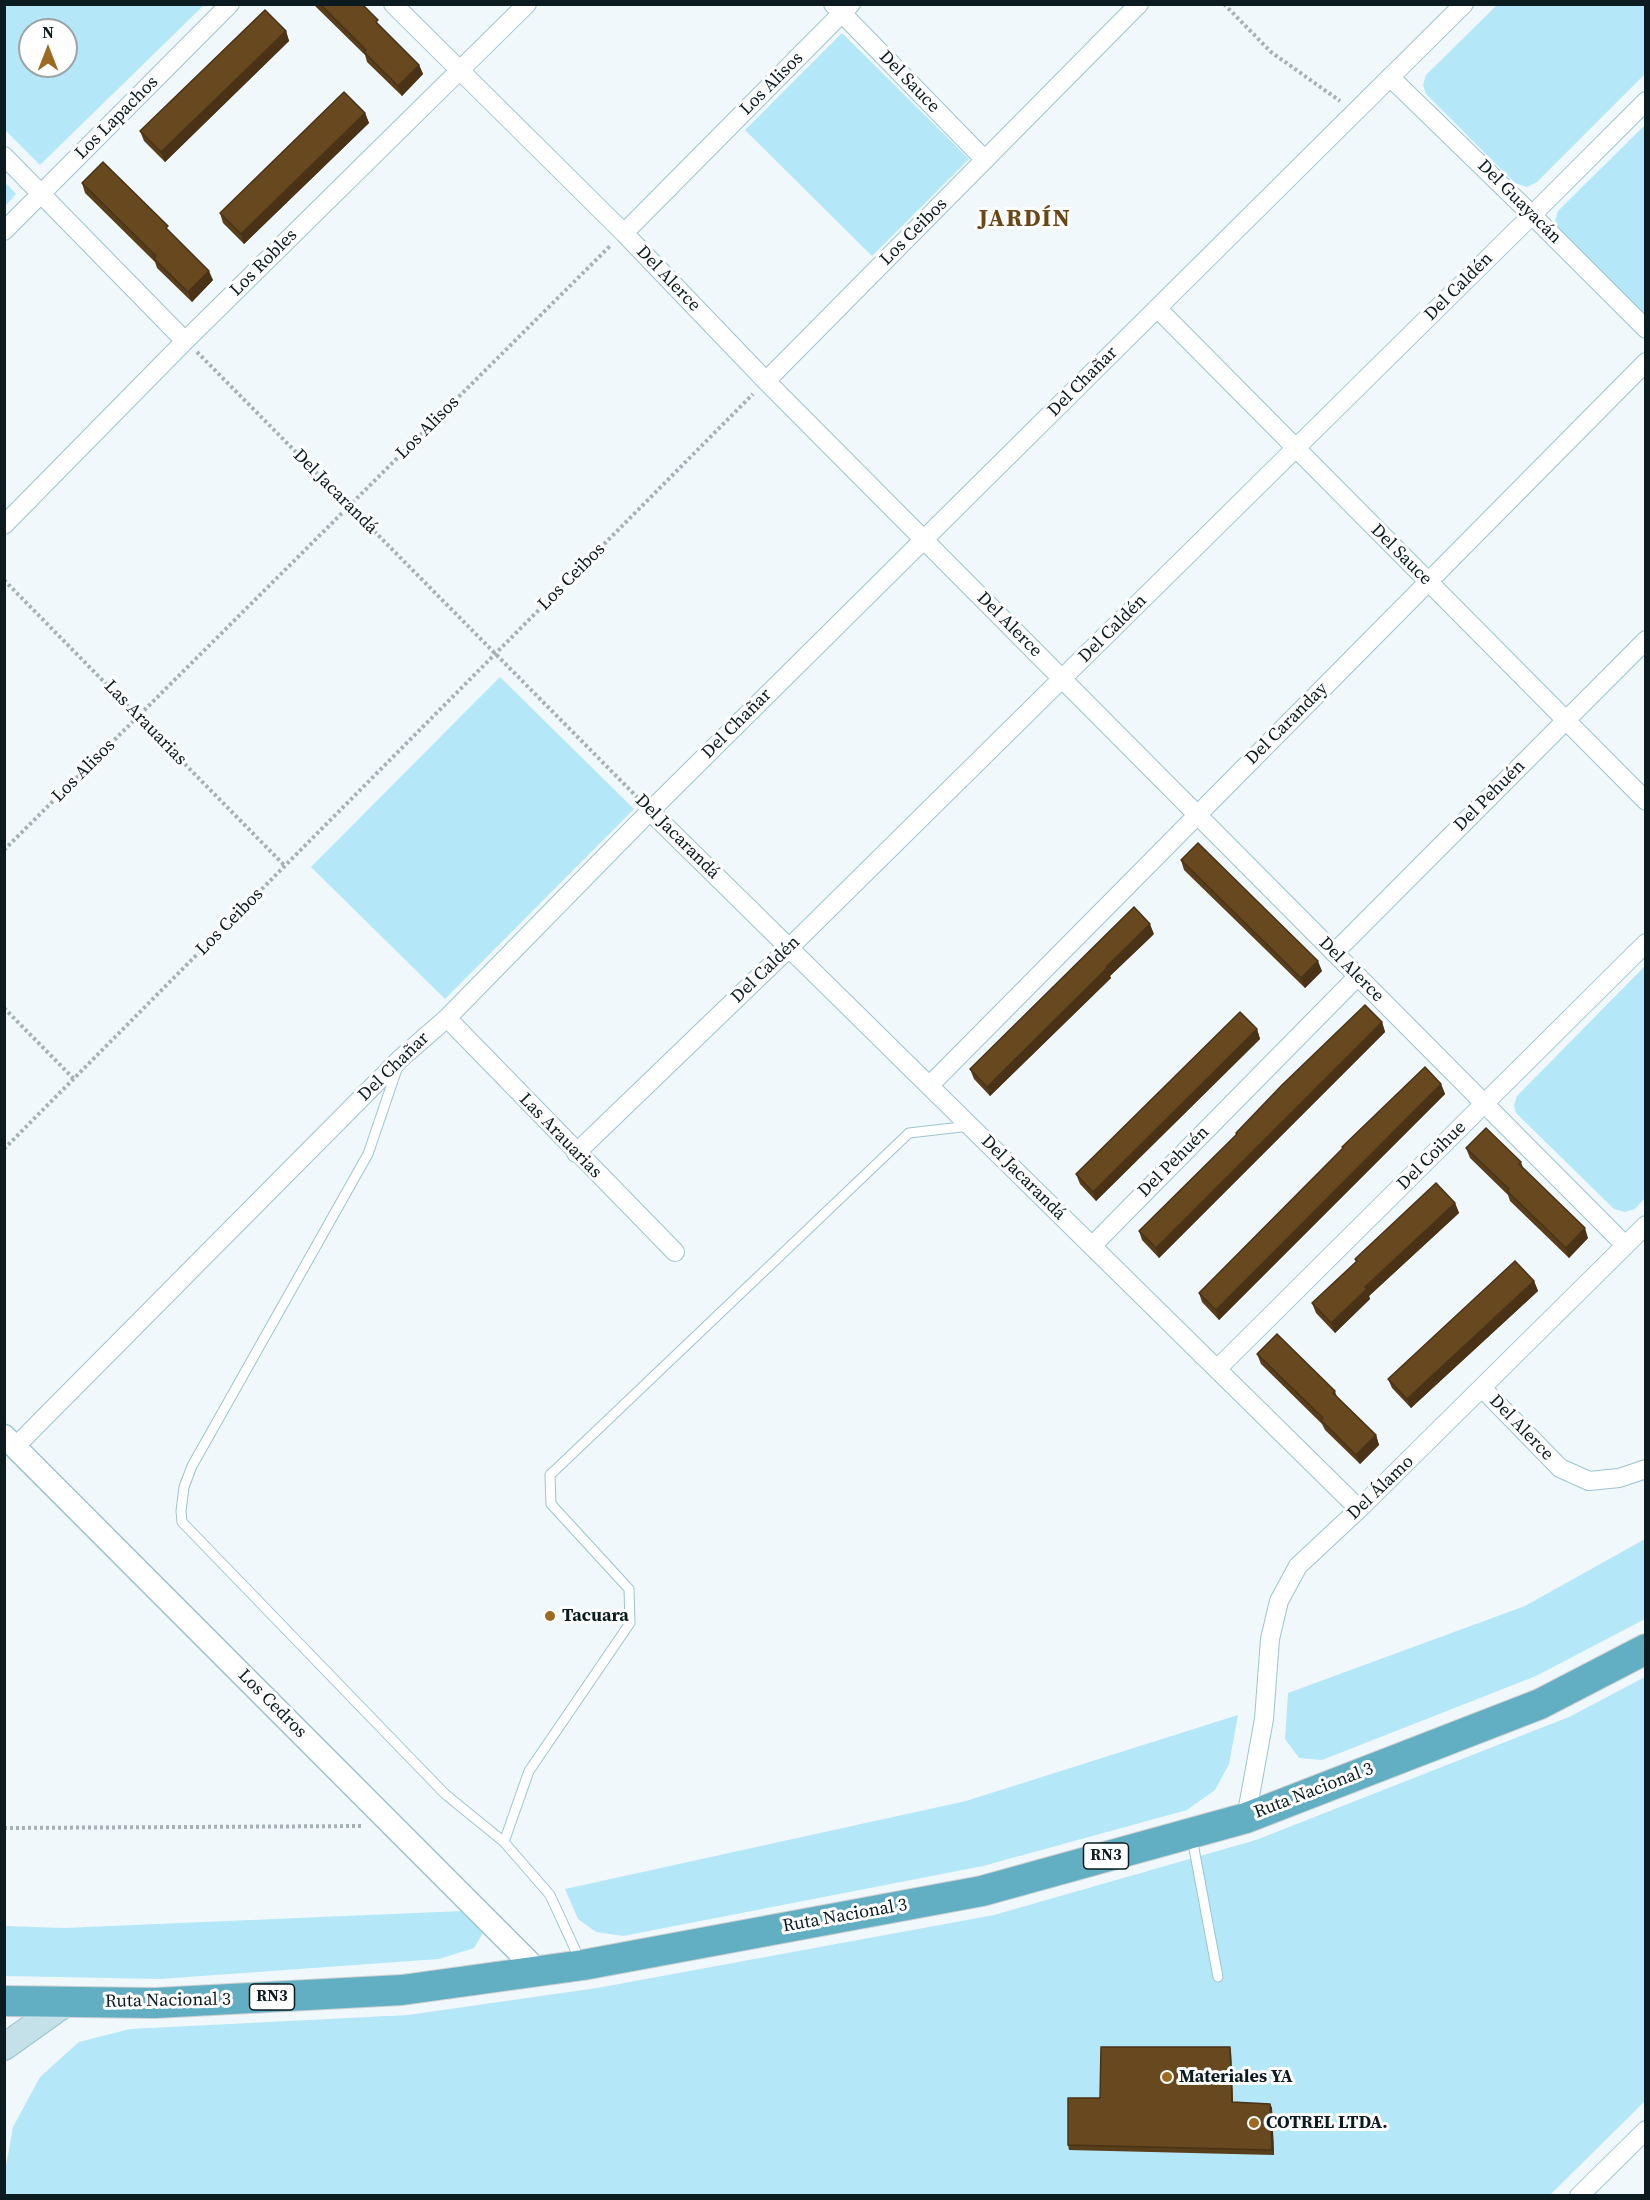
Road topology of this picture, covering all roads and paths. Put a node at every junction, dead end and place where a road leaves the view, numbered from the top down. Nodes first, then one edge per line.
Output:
1 (230, 4) edge
2 (393, 4) edge
3 (527, 4) edge
4 (1139, 4) edge
5 (1224, 4) edge
6 (1464, 4) edge
7 (842, 8) edge
8 (459, 71) junction
9 (1390, 77) junction
10 (1646, 100) edge
11 (1356, 112) junction
12 (4, 156) edge
13 (985, 160) junction
14 (42, 194) junction
15 (1532, 215) junction
16 (4, 231) edge
17 (624, 233) junction
18 (1157, 308) junction
19 (1646, 329) edge
20 (185, 341) junction
21 (1646, 362) edge
22 (766, 381) junction
23 (1296, 448) junction
24 (350, 506) junction
25 (4, 525) edge
26 (924, 539) junction
27 (4, 580) edge
28 (1428, 582) junction
29 (1646, 640) edge
30 (495, 654) junction
31 (1062, 679) junction
32 (139, 716) junction
33 (1565, 720) junction
34 (1646, 801) edge
35 (650, 811) junction
36 (1197, 815) junction
37 (4, 850) edge
38 (285, 866) junction
39 (1646, 943) edge
40 (789, 948) junction
41 (1334, 953) junction
42 (1357, 976) junction
43 (4, 1008) edge
44 (447, 1018) junction
45 (400, 1059) junction
46 (74, 1079) junction
47 (929, 1086) junction
48 (1484, 1105) junction
49 (970, 1126) junction
50 (4, 1149) edge
51 (576, 1153) junction
52 (1646, 1225) edge
53 (1625, 1245) junction
54 (1092, 1246) junction
55 (675, 1252) dead end
56 (1217, 1369) junction
57 (1482, 1388) junction
58 (10, 1442) edge
59 (1646, 1469) edge
60 (1359, 1509) junction
61 (1646, 1649) edge
62 (1246, 1818) junction
63 (393, 1826) junction
64 (4, 1828) edge
65 (1191, 1833) junction
66 (504, 1842) junction
67 (583, 1965) junction
68 (539, 1972) junction
69 (1218, 1977) dead end
70 (4, 2001) edge
71 (67, 2002) junction
72 (4, 2047) edge
73 (1646, 2130) edge
74 (1579, 2196) edge

1 - 14 street, Los Lapachos
2 - 8 street, Del Alerce
3 - 8 street, Los Robles
4 - 13 street, Los Ceibos
5 - 11 path
6 - 9 street, Del Chañar
7 - 13 street, Del Sauce
7 - 17 street, Los Alisos
8 - 17 street, Del Alerce
8 - 20 street, Los Robles
9 - 11 street, Del Chañar
9 - 15 street, Del Guayacán
10 - 15 street, Del Caldén
11 - 18 street, Del Chañar
12 - 14 street
13 - 22 street, Los Ceibos
14 - 16 street, Los Lapachos
14 - 20 street
15 - 19 street, Del Guayacán
15 - 23 street, Del Caldén
17 - 22 street, Del Alerce
17 - 24 path, Los Alisos
18 - 23 street, Del Sauce
18 - 26 street, Del Chañar
20 - 24 path, Del Jacarandá
20 - 25 street, Los Robles
21 - 28 street, Del Caranday
22 - 26 street, Del Alerce
22 - 30 path, Los Ceibos
23 - 28 street, Del Sauce
23 - 31 street, Del Caldén
24 - 30 path, Del Jacarandá
24 - 32 path, Los Alisos
26 - 31 street, Del Alerce
26 - 35 street, Del Chañar
27 - 32 path, Las Arauarias
28 - 33 street, Del Sauce
28 - 36 street, Del Caranday
29 - 33 street, Del Pehuén
30 - 35 path, Del Jacarandá
30 - 38 path, Los Ceibos
31 - 36 street, Del Alerce
31 - 40 street, Del Caldén
32 - 37 path, Los Alisos
32 - 38 path, Las Arauarias
33 - 34 street, Del Sauce
33 - 41 street, Del Pehuén
35 - 40 street, Del Jacarandá
35 - 44 street, Del Chañar
36 - 41 street, Del Alerce
36 - 47 street, Del Caranday
38 - 46 path, Los Ceibos
39 - 48 street, Del Coihue
40 - 47 street, Del Jacarandá
40 - 51 street, Del Caldén
41 - 42 street, Del Alerce
42 - 48 street, Del Alerce
42 - 54 street, Del Pehuén
43 - 46 path
44 - 45 street, Del Chañar
44 - 51 street, Las Arauarias
45 - 58 street, Del Chañar
45 - 66 lane
46 - 50 path, Los Ceibos
47 - 49 street, Del Jacarandá
48 - 53 street, Del Alerce
48 - 56 street, Del Coihue
49 - 54 street, Del Jacarandá
49 - 66 lane
51 - 55 street, Las Arauarias
52 - 53 street, Del Álamo
53 - 57 street, Del Álamo
54 - 56 street, Del Jacarandá
56 - 60 street, Del Jacarandá
57 - 59 street, Del Alerce
57 - 60 street, Del Álamo
58 - 63 street, Los Cedros
60 - 62 street, Del Álamo
61 - 62 highway, Ruta Nacional 3 / RN3
62 - 65 highway, Ruta Nacional 3 / RN3
63 - 64 path
63 - 68 street, Los Cedros
65 - 67 highway, Ruta Nacional 3 / RN3
65 - 69 lane
66 - 67 lane
67 - 68 highway, Ruta Nacional 3 / RN3
68 - 71 highway, Ruta Nacional 3 / RN3
70 - 71 highway, Ruta Nacional 3 / RN3
71 - 72 main road
73 - 74 street

